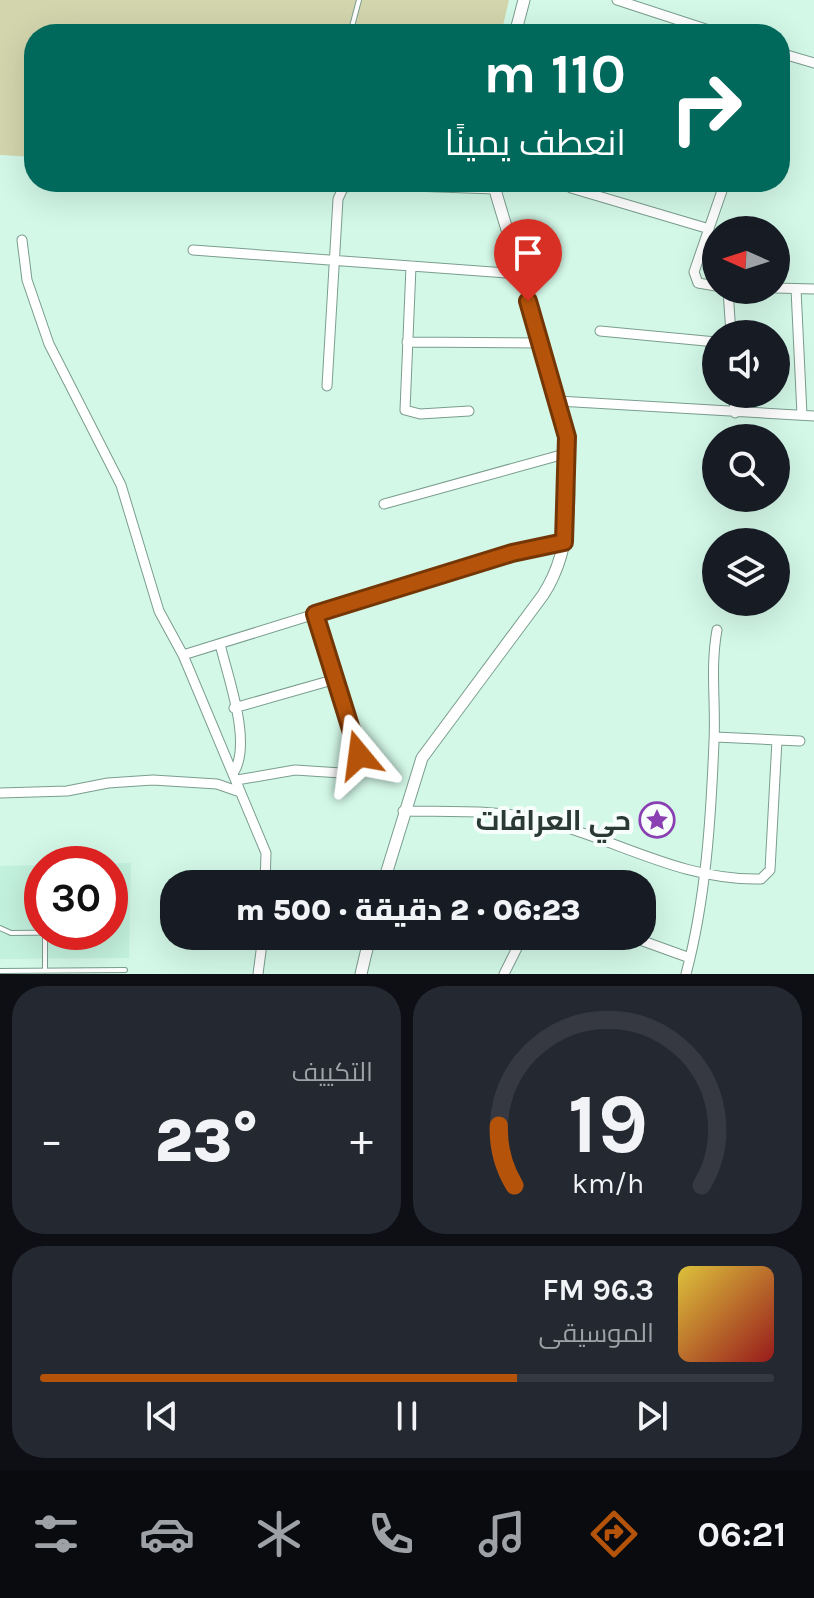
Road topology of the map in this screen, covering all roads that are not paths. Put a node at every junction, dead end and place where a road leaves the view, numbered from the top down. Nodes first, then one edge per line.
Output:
1 (359, 0) edge
2 (536, 0) edge
3 (617, 0) edge
4 (523, 4) edge
5 (353, 24) edge
6 (518, 24) edge
7 (690, 24) edge
8 (790, 56) edge
9 (814, 63) edge
10 (343, 192) edge
11 (496, 192) edge
12 (584, 192) edge
13 (721, 192) edge
14 (711, 216) edge
15 (702, 227) edge
16 (22, 240) dead end
17 (702, 244) edge
18 (193, 250) dead end
19 (335, 261) junction
20 (411, 266) junction
21 (520, 274) junction
22 (702, 285) edge
23 (790, 289) edge
24 (796, 289) junction
25 (814, 289) edge
26 (600, 331) dead end
27 (702, 341) edge
28 (407, 342) junction
29 (541, 343) junction
30 (327, 386) dead end
31 (558, 401) junction
32 (735, 408) edge
33 (469, 411) dead end
34 (735, 413) junction
35 (802, 415) junction
36 (814, 416) edge
37 (568, 453) junction
38 (384, 504) dead end
39 (564, 542) junction
40 (315, 614) junction
41 (717, 630) dead end
42 (220, 644) junction
43 (183, 655) junction
44 (336, 679) junction
45 (234, 708) junction
46 (715, 737) junction
47 (777, 740) junction
48 (800, 741) dead end
49 (236, 776) junction
50 (240, 792) junction
51 (0, 793) edge
52 (403, 811) junction
53 (265, 870) edge
54 (387, 870) edge
55 (704, 877) junction
56 (0, 928) edge
57 (24, 933) edge
58 (656, 946) edge
59 (45, 950) edge
60 (261, 950) edge
61 (367, 950) edge
62 (516, 950) edge
63 (690, 958) junction
64 (125, 970) dead end
65 (0, 971) edge
66 (45, 971) junction
67 (258, 974) edge
68 (361, 974) edge
69 (504, 974) edge
70 (686, 974) edge

1 - 5 lane
2 - 4 street
3 - 7 street
4 - 6 street
8 - 9 street
10 - 19 street
11 - 21 street
12 - 15 street
13 - 14 street
16 - 43 street
17 - 22 street
18 - 19 street
19 - 20 street
19 - 30 street
20 - 21 street
20 - 28 street
21 - 29 street
23 - 24 street
24 - 25 street
24 - 35 street
26 - 27 street
28 - 29 street
28 - 33 street
29 - 31 street
31 - 34 street
31 - 37 street
32 - 34 street
34 - 35 street
35 - 36 street
37 - 38 street
37 - 39 street
39 - 40 street
39 - 52 street
40 - 42 street
40 - 44 street
41 - 46 street
42 - 43 street
42 - 45 street
43 - 49 street
44 - 45 street
44 - 49 street
45 - 49 street
46 - 47 street
46 - 55 street
47 - 48 street
47 - 55 street
49 - 50 street
50 - 51 street
50 - 53 street
52 - 54 street
52 - 55 street
55 - 63 street
56 - 57 lane
58 - 63 street
59 - 66 lane
60 - 67 street
61 - 68 street
62 - 69 street
63 - 70 street
64 - 66 lane
65 - 66 lane

